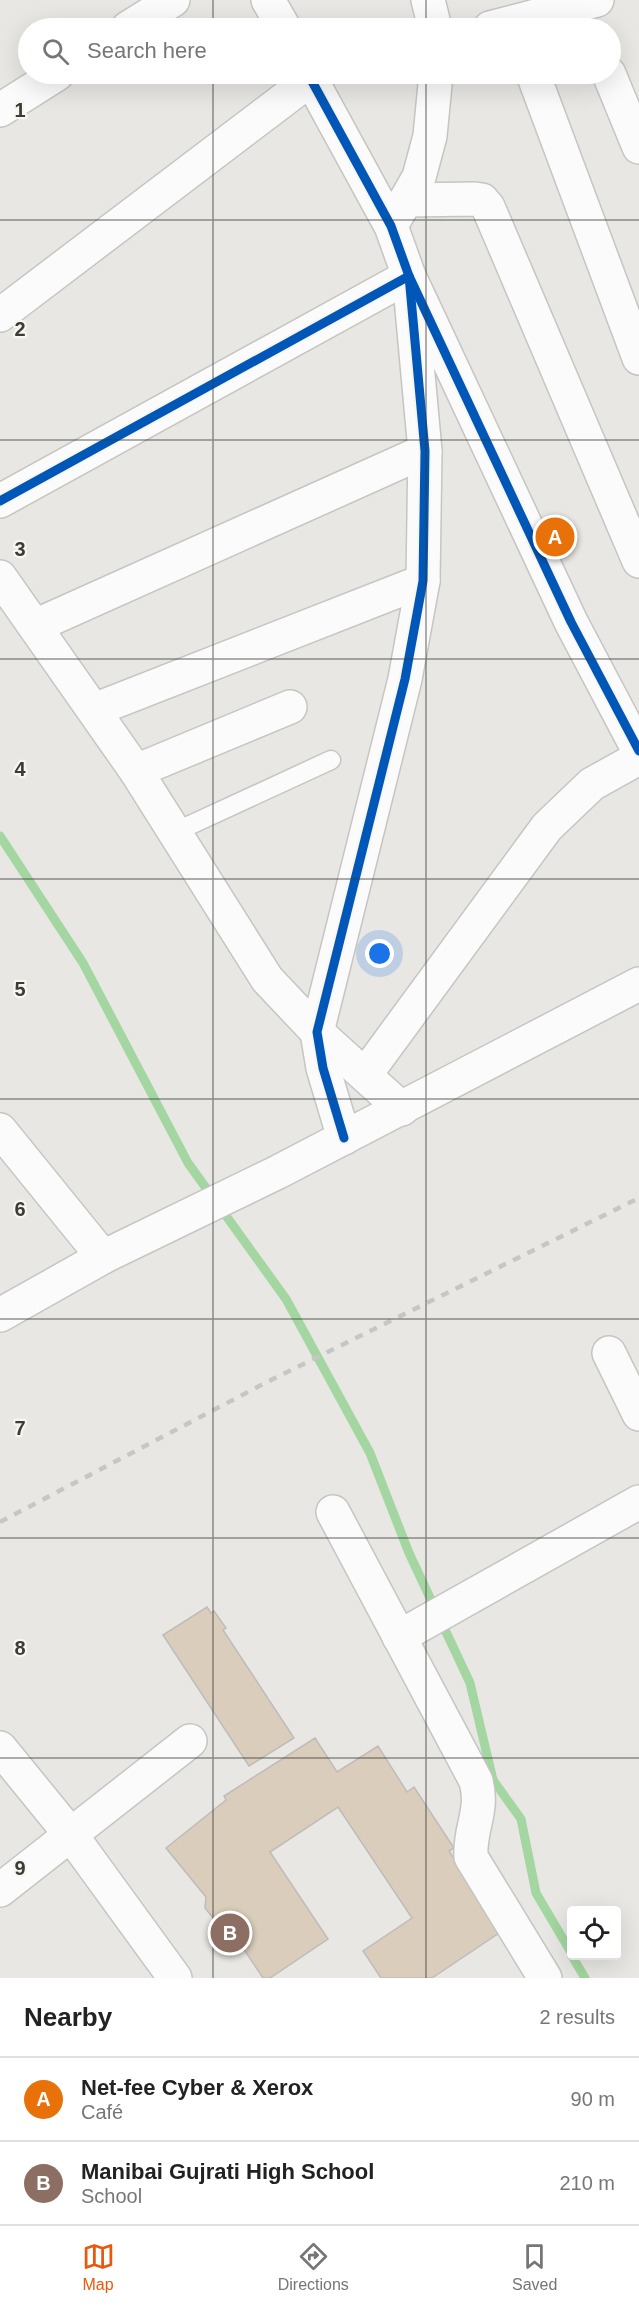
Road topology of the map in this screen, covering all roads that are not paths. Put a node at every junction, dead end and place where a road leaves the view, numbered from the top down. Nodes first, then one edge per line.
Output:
1 (173, 0) edge
2 (268, 0) edge
3 (428, 0) edge
4 (589, 11) edge
5 (144, 18) edge
6 (278, 18) edge
7 (432, 18) edge
8 (550, 18) edge
9 (41, 84) edge
10 (300, 84) edge
11 (315, 84) edge
12 (435, 84) edge
13 (537, 84) edge
14 (613, 84) edge
15 (0, 110) edge
16 (639, 147) edge
17 (398, 213) junction
18 (409, 276) junction
19 (0, 315) edge
20 (639, 358) edge
21 (425, 452) junction
22 (0, 501) edge
23 (638, 555) edge
24 (0, 577) edge
25 (423, 581) junction
26 (35, 626) junction
27 (290, 707) dead end
28 (94, 710) junction
29 (639, 751) edge
30 (639, 758) edge
31 (331, 760) dead end
32 (136, 771) junction
33 (175, 832) junction
34 (639, 984) edge
35 (317, 1032) junction
36 (365, 1075) junction
37 (402, 1109) junction
38 (0, 1130) edge
39 (344, 1138) junction
40 (15, 1164) edge
41 (103, 1257) junction
42 (0, 1314) edge
43 (609, 1353) dead end
44 (639, 1414) edge
45 (639, 1502) edge
46 (333, 1512) dead end
47 (404, 1634) junction
48 (190, 1742) dead end
49 (0, 1748) edge
50 (71, 1835) junction
51 (0, 1890) edge
52 (175, 1978) edge
53 (545, 1978) edge

1 - 5 street
2 - 6 street
3 - 7 street
4 - 8 street
9 - 15 street
10 - 19 street
11 - 17 street
12 - 17 street
13 - 20 street
14 - 16 street
17 - 18 street
17 - 23 street
18 - 21 street
18 - 22 street
18 - 29 street
21 - 25 street
21 - 26 street
24 - 26 street
25 - 28 street
25 - 35 street
26 - 28 street
27 - 32 street
28 - 32 street
30 - 36 street
31 - 33 lane
32 - 33 street
33 - 35 street
34 - 37 street
35 - 36 street
35 - 39 street
36 - 37 street
37 - 39 street
38 - 40 street
39 - 41 street
40 - 41 street
41 - 42 street
43 - 44 street
45 - 47 street
46 - 47 street
47 - 53 street
48 - 50 street
49 - 50 street
50 - 51 street
50 - 52 street

